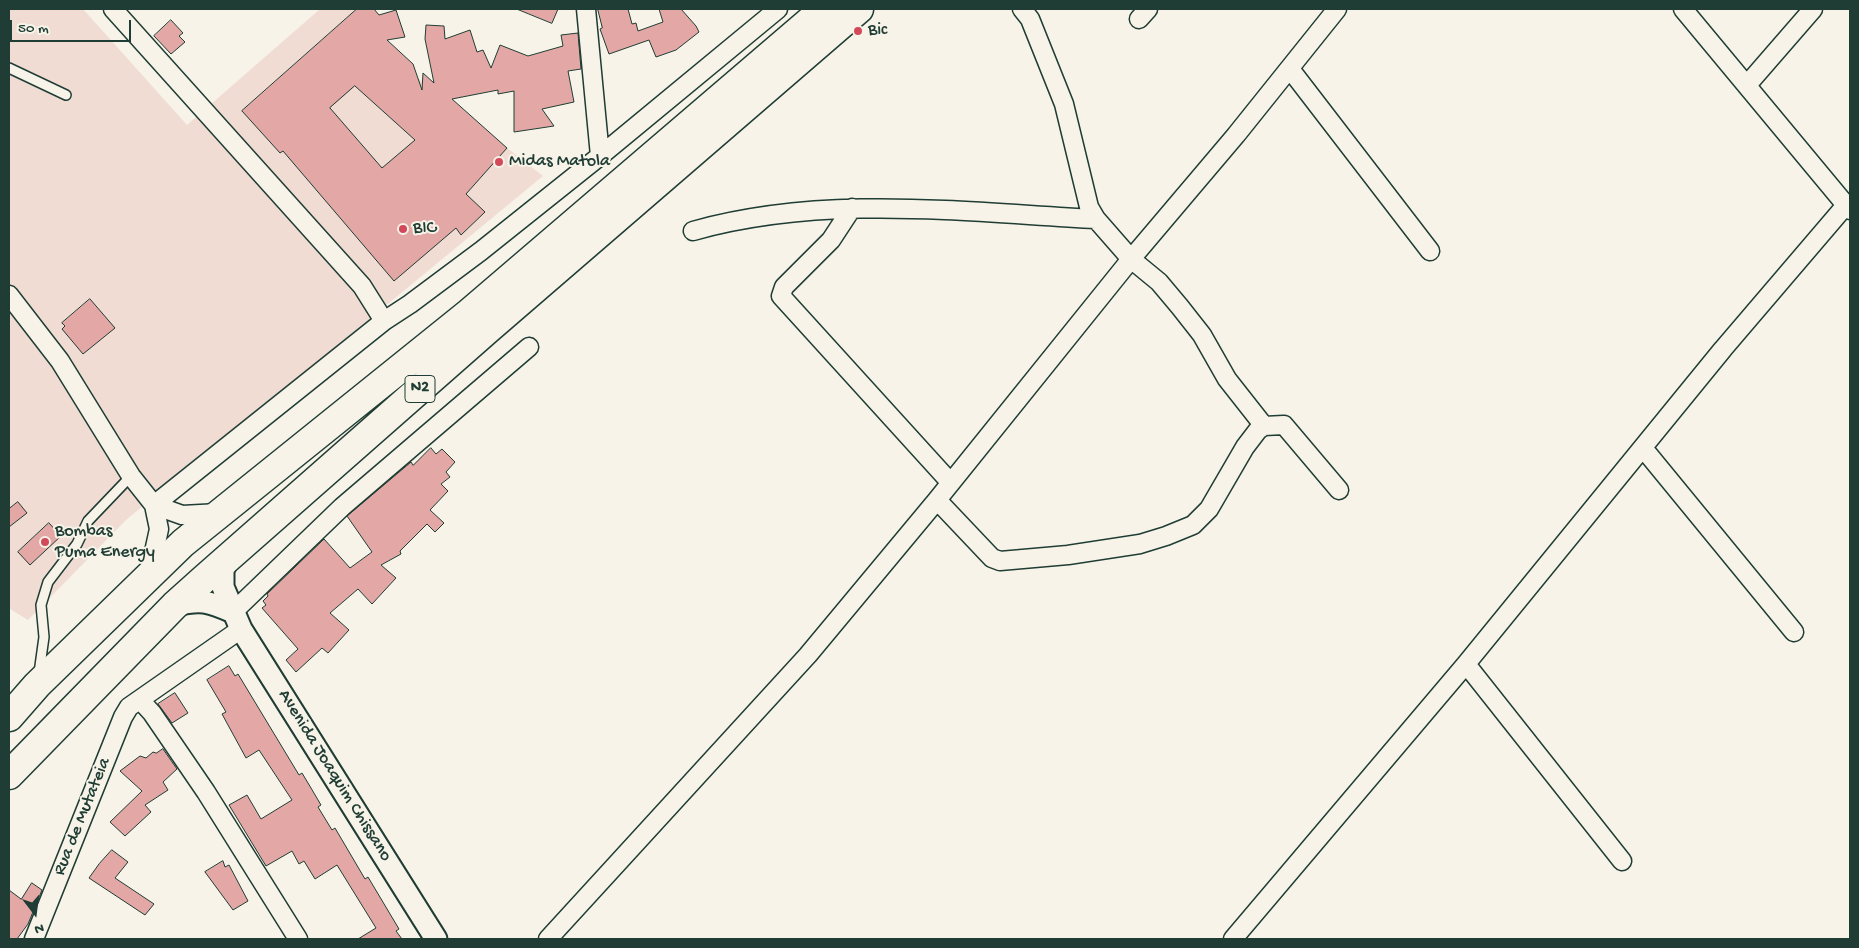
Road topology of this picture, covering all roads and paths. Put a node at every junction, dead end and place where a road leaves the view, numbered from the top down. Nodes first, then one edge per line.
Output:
1 (113, 9) edge
2 (586, 9) edge
3 (778, 9) edge
4 (1022, 9) edge
5 (1337, 9) edge
6 (1683, 9) edge
7 (1813, 9) edge
8 (843, 12) edge
9 (9, 68) edge
10 (1290, 69) junction
11 (1747, 85) junction
12 (66, 94) dead end
13 (600, 156) junction
14 (852, 208) junction
15 (1848, 208) edge
16 (1096, 219) junction
17 (693, 231) dead end
18 (1430, 251) dead end
19 (1131, 259) junction
20 (9, 295) edge
21 (384, 321) junction
22 (528, 347) dead end
23 (1264, 426) junction
24 (1643, 448) junction
25 (131, 476) junction
26 (950, 482) junction
27 (1339, 490) dead end
28 (937, 500) junction
29 (154, 505) junction
30 (221, 512) junction
31 (230, 556) junction
32 (149, 576) junction
33 (175, 605) junction
34 (237, 620) junction
35 (1794, 632) dead end
36 (1466, 664) junction
37 (37, 685) junction
38 (140, 700) junction
39 (9, 717) edge
40 (9, 775) edge
41 (1622, 861) dead end
42 (34, 939) edge
43 (298, 939) edge
44 (436, 939) edge
45 (548, 939) edge
46 (1233, 939) edge

1 - 21 street
2 - 13 street
3 - 13 street
4 - 16 street
5 - 10 street
6 - 11 street
7 - 11 street
8 - 30 highway, N2
8 - 31 highway, N2
9 - 12 lane
10 - 18 street
10 - 19 street
11 - 15 street
13 - 21 street
14 - 16 street
14 - 17 street
14 - 26 street
15 - 24 street
16 - 19 street
19 - 23 street
19 - 26 street
20 - 25 street
21 - 29 street
22 - 34 street, Rua de Mutateia
23 - 27 street
23 - 28 street
24 - 35 street
24 - 36 street
25 - 29 street
25 - 37 lane
26 - 28 street
28 - 45 street
29 - 30 street
29 - 32 street
30 - 32 highway, N2
31 - 33 highway, N2
31 - 34 street, Avenida Joaquim Chissano
32 - 37 highway, N2
33 - 34 street
33 - 40 highway, N2
34 - 38 street, Rua de Mutateia
34 - 44 street, Avenida Joaquim Chissano
36 - 41 street
36 - 46 street
37 - 39 highway, N2
38 - 42 street, Rua de Mutateia
38 - 43 street

